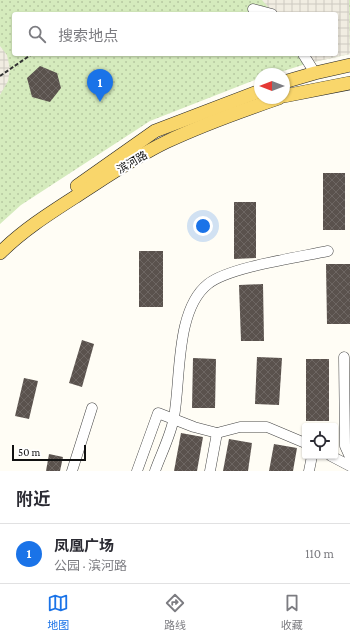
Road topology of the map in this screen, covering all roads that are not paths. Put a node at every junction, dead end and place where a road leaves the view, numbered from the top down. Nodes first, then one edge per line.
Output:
1 (253, 9) dead end
2 (264, 12) edge
3 (304, 56) edge
4 (350, 65) edge
5 (315, 73) junction
6 (290, 80) edge
7 (350, 83) edge
8 (254, 93) edge
9 (290, 95) edge
10 (261, 104) edge
11 (0, 243) edge
12 (328, 251) dead end
13 (0, 253) edge
14 (344, 357) dead end
15 (92, 408) dead end
16 (174, 418) junction
17 (217, 433) junction
18 (302, 442) edge
19 (350, 457) edge
20 (311, 459) edge
21 (337, 459) edge
22 (350, 466) edge
23 (72, 471) edge
24 (137, 471) edge
25 (155, 471) edge
26 (210, 471) edge
27 (309, 471) edge

1 - 2 street
3 - 5 street
4 - 5 main road
5 - 6 main road
7 - 9 main road
8 - 11 main road, 滨河路
10 - 13 main road, 滨河路
12 - 16 street
14 - 19 street
15 - 23 street
16 - 17 street
16 - 24 street
16 - 25 street
17 - 18 street
17 - 26 street
20 - 27 street
21 - 22 street

